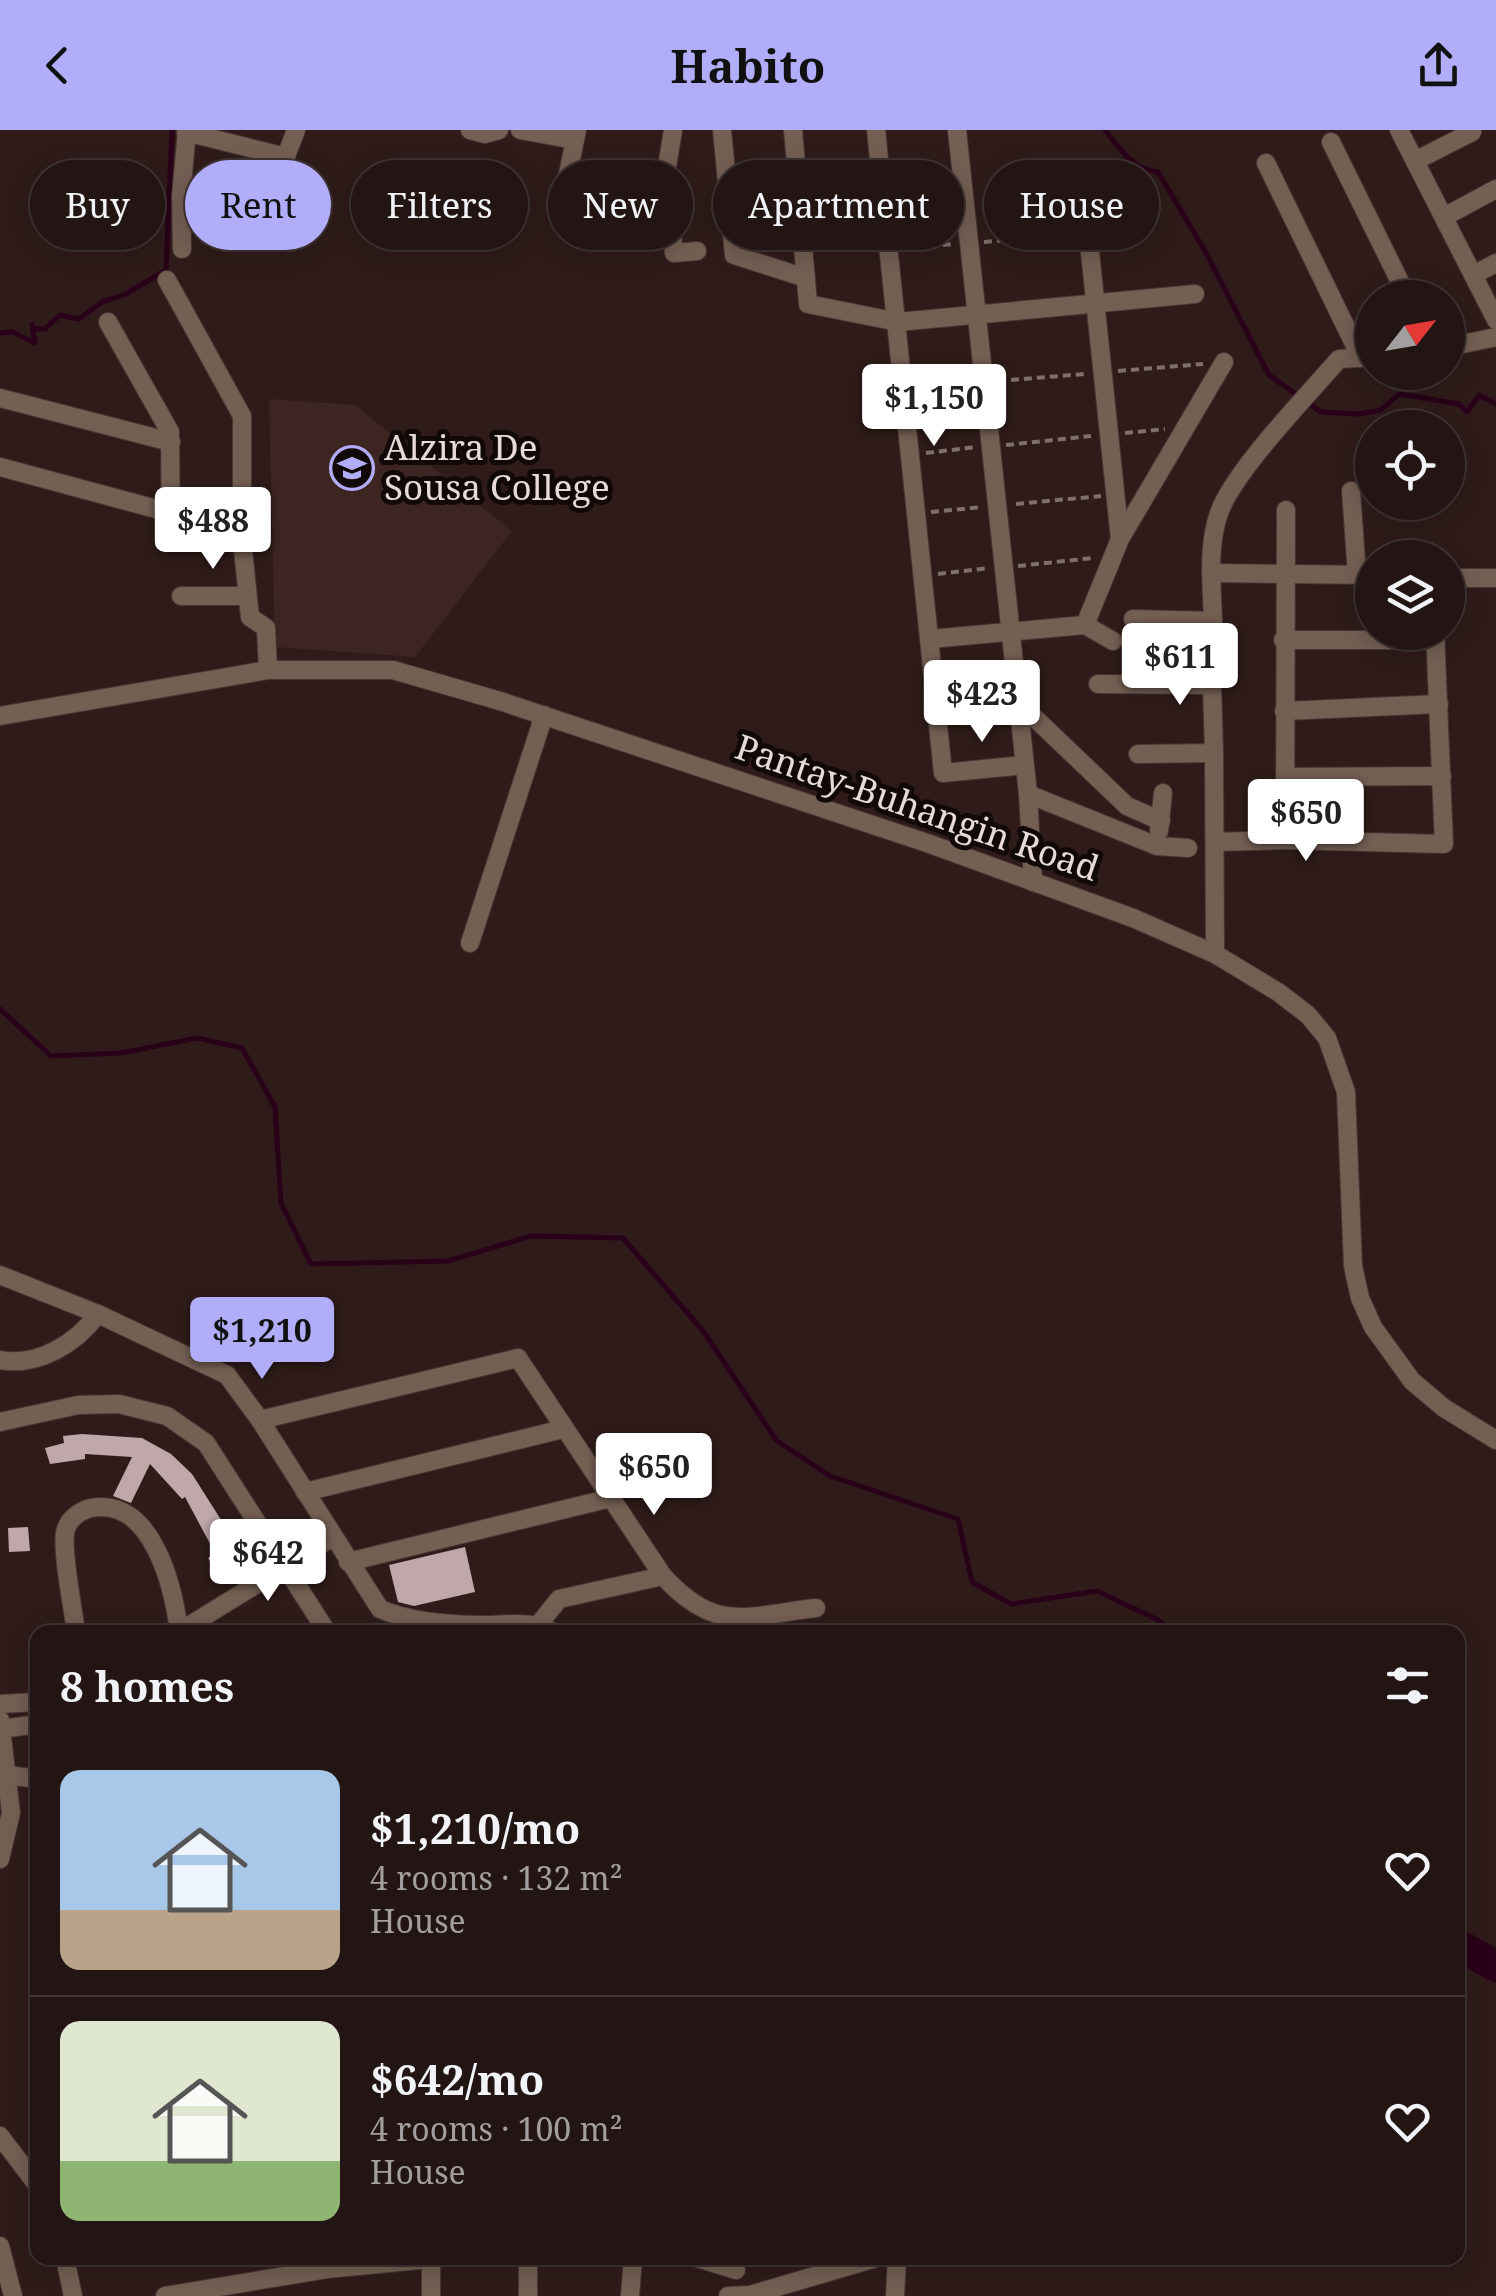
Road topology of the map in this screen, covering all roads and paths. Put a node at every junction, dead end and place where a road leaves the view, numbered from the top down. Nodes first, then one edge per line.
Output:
1 (296, 130) edge
2 (470, 130) edge
3 (499, 130) edge
4 (520, 130) edge
5 (673, 130) edge
6 (722, 130) edge
7 (793, 130) edge
8 (876, 130) edge
9 (958, 130) edge
10 (1399, 130) edge
11 (187, 131) edge
12 (1472, 132) edge
13 (576, 135) edge
14 (1331, 142) dead end
15 (286, 157) junction
16 (574, 160) edge
17 (879, 160) edge
18 (961, 160) edge
19 (1415, 160) junction
20 (1266, 163) dead end
21 (1496, 189) edge
22 (964, 194) edge
23 (181, 197) junction
24 (1444, 217) junction
25 (984, 242) edge
26 (964, 243) edge
27 (969, 243) junction
28 (182, 248) dead end
29 (889, 250) edge
30 (1090, 250) edge
31 (697, 251) dead end
32 (1496, 263) edge
33 (1474, 276) junction
34 (806, 278) junction
35 (167, 280) dead end
36 (1399, 280) edge
37 (1195, 294) dead end
38 (1095, 303) junction
39 (976, 314) junction
40 (1496, 320) edge
41 (108, 322) dead end
42 (898, 322) junction
43 (1355, 335) edge
44 (1496, 337) edge
45 (1465, 343) edge
46 (1355, 358) edge
47 (1224, 362) joint
48 (1102, 373) junction
49 (983, 382) junction
50 (904, 389) junction
51 (0, 398) edge
52 (1185, 428) junction
53 (1109, 434) junction
54 (171, 442) junction
55 (990, 446) junction
56 (910, 454) junction
57 (0, 467) edge
58 (1351, 491) dead end
59 (1286, 510) dead end
60 (172, 514) junction
61 (1120, 539) junction
62 (242, 540) junction
63 (1359, 540) edge
64 (1288, 572) junction
65 (1211, 573) junction
66 (1355, 575) edge
67 (1465, 578) edge
68 (1496, 578) edge
69 (181, 596) dead end
70 (246, 596) junction
71 (1133, 618) dead end
72 (1213, 621) junction
73 (1086, 624) junction
74 (1008, 632) junction
75 (1355, 638) edge
76 (930, 639) junction
77 (1283, 640) junction
78 (1113, 641) dead end
79 (1436, 650) edge
80 (268, 670) junction
81 (1098, 684) dead end
82 (1212, 684) junction
83 (1017, 701) junction
84 (1438, 704) junction
85 (937, 706) junction
86 (1284, 711) junction
87 (544, 715) junction
88 (0, 716) edge
89 (1214, 752) junction
90 (1138, 754) dead end
91 (1024, 766) junction
92 (1442, 776) junction
93 (1284, 778) junction
94 (1108, 790) junction
95 (1163, 793) dead end
96 (1028, 794) junction
97 (1092, 820) junction
98 (1160, 821) junction
99 (1285, 840) junction
100 (1215, 842) junction
101 (1157, 846) junction
102 (1188, 848) dead end
103 (1033, 882) junction
104 (470, 943) dead end
105 (1215, 954) junction
106 (0, 1274) edge
107 (98, 1314) junction
108 (0, 1360) edge
109 (260, 1420) junction
110 (0, 1422) edge
111 (564, 1429) junction
112 (1496, 1440) edge
113 (305, 1492) junction
114 (611, 1498) junction
115 (333, 1536) junction
116 (348, 1562) junction
117 (284, 1566) junction
118 (663, 1576) junction
119 (816, 1608) dead end
120 (75, 1625) edge
121 (178, 1625) edge
122 (190, 1625) edge
123 (322, 1625) edge
124 (479, 1625) edge
125 (547, 1625) edge
126 (30, 1702) edge
127 (0, 1704) edge
128 (0, 1720) edge
129 (30, 1725) edge
130 (1, 1729) edge
131 (6, 1775) junction
132 (30, 1777) edge
133 (0, 1859) edge
134 (0, 2136) edge
135 (30, 2175) edge
136 (0, 2246) edge
137 (66, 2265) edge
138 (359, 2265) edge
139 (433, 2265) edge
140 (528, 2265) edge
141 (632, 2265) edge
142 (738, 2265) edge
143 (853, 2265) edge
144 (897, 2265) edge
145 (13, 2296) edge
146 (73, 2296) edge
147 (165, 2296) edge
148 (431, 2296) edge
149 (528, 2296) edge
150 (630, 2296) edge
151 (728, 2296) edge
152 (895, 2296) edge

1 - 15 street
2 - 3 street
4 - 13 street
5 - 31 street
6 - 34 street
7 - 34 street
8 - 17 street
9 - 18 street
10 - 19 street
11 - 15 street
11 - 23 street
12 - 19 street
13 - 16 street
14 - 36 street
15 - 23 street
19 - 24 street
20 - 43 street
21 - 24 street
22 - 27 street
23 - 28 street
24 - 33 street
25 - 27 path
26 - 27 path
27 - 39 street
29 - 42 street
30 - 38 street
32 - 33 street
33 - 40 street
34 - 42 street
35 - 62 street
37 - 38 street
38 - 39 street
38 - 48 street
39 - 42 street
39 - 49 street
41 - 54 street
42 - 50 street
44 - 45 street
46 - 65 street
47 - 48 path
47 - 52 street
48 - 49 path
48 - 53 street
49 - 50 path
49 - 55 street
50 - 56 street
51 - 54 street
52 - 53 path
52 - 61 street
53 - 55 path
53 - 61 street
54 - 60 street
55 - 56 path
55 - 74 street
56 - 76 street
57 - 60 street
58 - 63 street
59 - 64 street
60 - 62 street
61 - 73 street
62 - 70 street
64 - 65 street
64 - 66 street
64 - 77 street
65 - 72 street
67 - 68 street
69 - 70 street
70 - 80 street
71 - 72 street
72 - 82 street
73 - 74 street
73 - 78 street
74 - 76 street
74 - 83 street
75 - 77 street
76 - 85 street
77 - 86 street
79 - 84 street
80 - 87 street, Pantay-Buhangin Road
80 - 88 street, Pantay-Buhangin Road
81 - 82 street
82 - 89 street
83 - 85 path
83 - 91 street
83 - 94 street
84 - 86 street
84 - 92 street
85 - 91 street
86 - 93 street
87 - 103 street, Pantay-Buhangin Road
87 - 104 street
89 - 90 street
89 - 100 street
91 - 96 street
92 - 93 street
92 - 99 street
93 - 99 street
94 - 97 street
94 - 98 street
95 - 98 street
96 - 97 street
96 - 103 street
97 - 101 street
98 - 101 street
99 - 100 street
100 - 105 street
101 - 102 street
103 - 105 street, Pantay-Buhangin Road
105 - 112 street, Pantay-Buhangin Road
106 - 107 street
107 - 108 street
107 - 109 street
109 - 111 street
109 - 113 street
110 - 117 street
111 - 113 street
111 - 114 street
113 - 115 street
114 - 116 street
114 - 118 street
115 - 116 street
115 - 117 street
116 - 124 street
117 - 122 street
117 - 123 street
118 - 119 street
118 - 125 street
120 - 121 street
126 - 127 street
128 - 130 street
129 - 130 street
130 - 131 street
131 - 132 street
131 - 133 street
134 - 135 street
136 - 145 street
137 - 146 street
138 - 147 street
139 - 148 street
140 - 149 street
141 - 150 street
142 - 151 street
143 - 151 street
144 - 152 street

